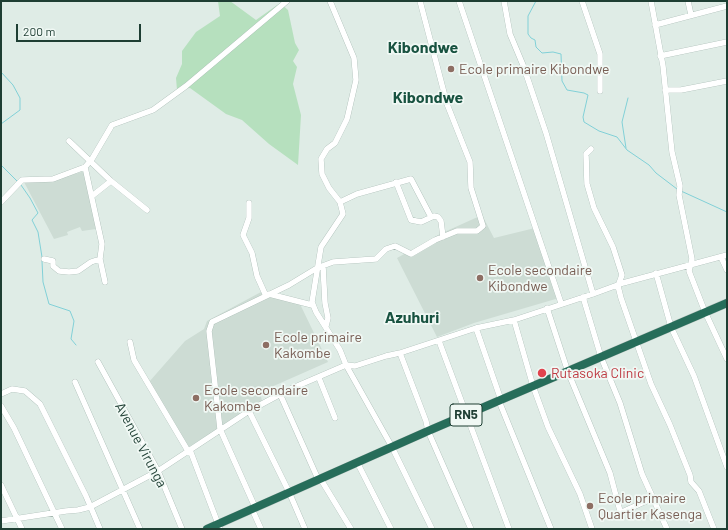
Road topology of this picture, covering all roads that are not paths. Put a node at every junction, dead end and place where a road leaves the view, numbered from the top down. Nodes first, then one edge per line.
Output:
1 (287, 1) edge
2 (330, 1) edge
3 (420, 1) edge
4 (459, 1) edge
5 (504, 1) edge
6 (582, 1) edge
7 (650, 1) edge
8 (688, 1) edge
9 (727, 6) edge
10 (691, 15) junction
11 (655, 25) junction
12 (727, 42) edge
13 (660, 56) junction
14 (727, 81) edge
15 (665, 90) junction
16 (600, 91) dead end
17 (69, 141) dead end
18 (591, 149) dead end
19 (90, 162) junction
20 (85, 167) junction
21 (111, 181) junction
22 (396, 182) junction
23 (92, 196) junction
24 (1, 202) edge
25 (340, 202) junction
26 (249, 203) dead end
27 (148, 210) dead end
28 (431, 217) junction
29 (443, 237) junction
30 (727, 255) edge
31 (720, 257) junction
32 (44, 259) dead end
33 (100, 259) junction
34 (691, 264) junction
35 (320, 267) junction
36 (727, 270) edge
37 (656, 273) junction
38 (105, 282) dead end
39 (618, 286) junction
40 (594, 294) junction
41 (268, 295) junction
42 (583, 297) junction
43 (561, 303) junction
44 (727, 303) edge
45 (312, 305) junction
46 (547, 308) junction
47 (705, 312) junction
48 (514, 320) junction
49 (326, 326) junction
50 (671, 327) junction
51 (476, 328) junction
52 (439, 341) junction
53 (130, 342) dead end
54 (636, 342) junction
55 (400, 353) junction
56 (601, 357) junction
57 (727, 359) edge
58 (98, 362) dead end
59 (346, 365) junction
60 (568, 372) junction
61 (318, 378) junction
62 (74, 382) dead end
63 (533, 386) junction
64 (1, 394) edge
65 (280, 394) junction
66 (500, 400) junction
67 (1, 406) edge
68 (249, 410) junction
69 (466, 415) junction
70 (336, 418) dead end
71 (220, 429) junction
72 (428, 431) junction
73 (392, 447) junction
74 (189, 451) junction
75 (357, 462) junction
76 (727, 467) edge
77 (158, 471) junction
78 (319, 479) junction
79 (1, 485) edge
80 (122, 490) junction
81 (289, 492) junction
82 (653, 498) junction
83 (90, 507) junction
84 (253, 508) junction
85 (55, 514) junction
86 (17, 519) junction
87 (1, 521) edge
88 (219, 526) edge
89 (469, 528) edge
90 (22, 529) edge
91 (62, 529) edge
92 (100, 529) edge
93 (140, 529) edge
94 (182, 529) edge
95 (207, 529) edge
96 (261, 529) edge
97 (305, 529) edge
98 (351, 529) edge
99 (391, 529) edge
100 (432, 529) edge
101 (509, 529) edge
102 (551, 529) edge
103 (592, 529) edge
104 (667, 529) edge
105 (714, 529) edge

1 - 19 street
2 - 25 street
3 - 29 street
4 - 43 street
5 - 40 street
6 - 16 street
7 - 11 street
8 - 10 street
9 - 10 street
10 - 11 street
11 - 13 street
12 - 13 street
13 - 15 street
14 - 15 street
15 - 34 street
17 - 19 street
18 - 39 street
19 - 20 street
19 - 21 street
20 - 23 street
20 - 24 street
21 - 23 street
21 - 27 street
22 - 25 street
22 - 28 street
22 - 28 street
23 - 33 street
25 - 35 street
26 - 41 street
28 - 29 street
29 - 35 street
30 - 31 street
31 - 34 street
31 - 36 street
32 - 33 street
33 - 38 street
34 - 37 street
34 - 47 street
35 - 41 street
35 - 45 street
35 - 49 street
37 - 39 street
37 - 50 street
39 - 40 street
39 - 54 street
40 - 42 street
41 - 45 street
41 - 71 street
42 - 43 street
42 - 56 street
43 - 46 street
44 - 47 highway, RN5
45 - 49 street
46 - 48 street
46 - 60 street
47 - 50 highway, RN5
47 - 57 street
48 - 51 street
48 - 63 street
49 - 59 street
50 - 54 highway, RN5
50 - 76 street
51 - 52 street
51 - 66 street
52 - 55 street
52 - 69 street
53 - 74 street
54 - 56 highway, RN5
54 - 105 street
55 - 59 street
55 - 72 street
56 - 60 highway, RN5
56 - 82 street
58 - 77 street, Avenue Virunga
59 - 61 street
59 - 73 street
60 - 63 highway, RN5
60 - 82 street
61 - 65 street
61 - 70 street
62 - 80 street
63 - 66 highway, RN5
63 - 103 street
64 - 83 street
65 - 68 street
65 - 78 street
66 - 69 highway, RN5
66 - 102 street
67 - 85 street
68 - 71 street
68 - 81 street
69 - 72 highway, RN5
69 - 101 street
71 - 74 street
71 - 84 street
72 - 73 highway, RN5
72 - 89 street
73 - 75 highway, RN5
73 - 100 street
74 - 77 street
74 - 88 street
75 - 78 highway, RN5
75 - 99 street
77 - 80 street
77 - 94 street, Avenue Virunga
78 - 81 highway, RN5
78 - 98 street
79 - 86 street
80 - 83 street
80 - 93 street
81 - 84 highway, RN5
81 - 97 street
82 - 104 street
83 - 85 street
83 - 92 street
84 - 88 highway, RN5
84 - 96 street
85 - 86 street
85 - 91 street
86 - 87 street
86 - 90 street
88 - 95 highway, RN5

